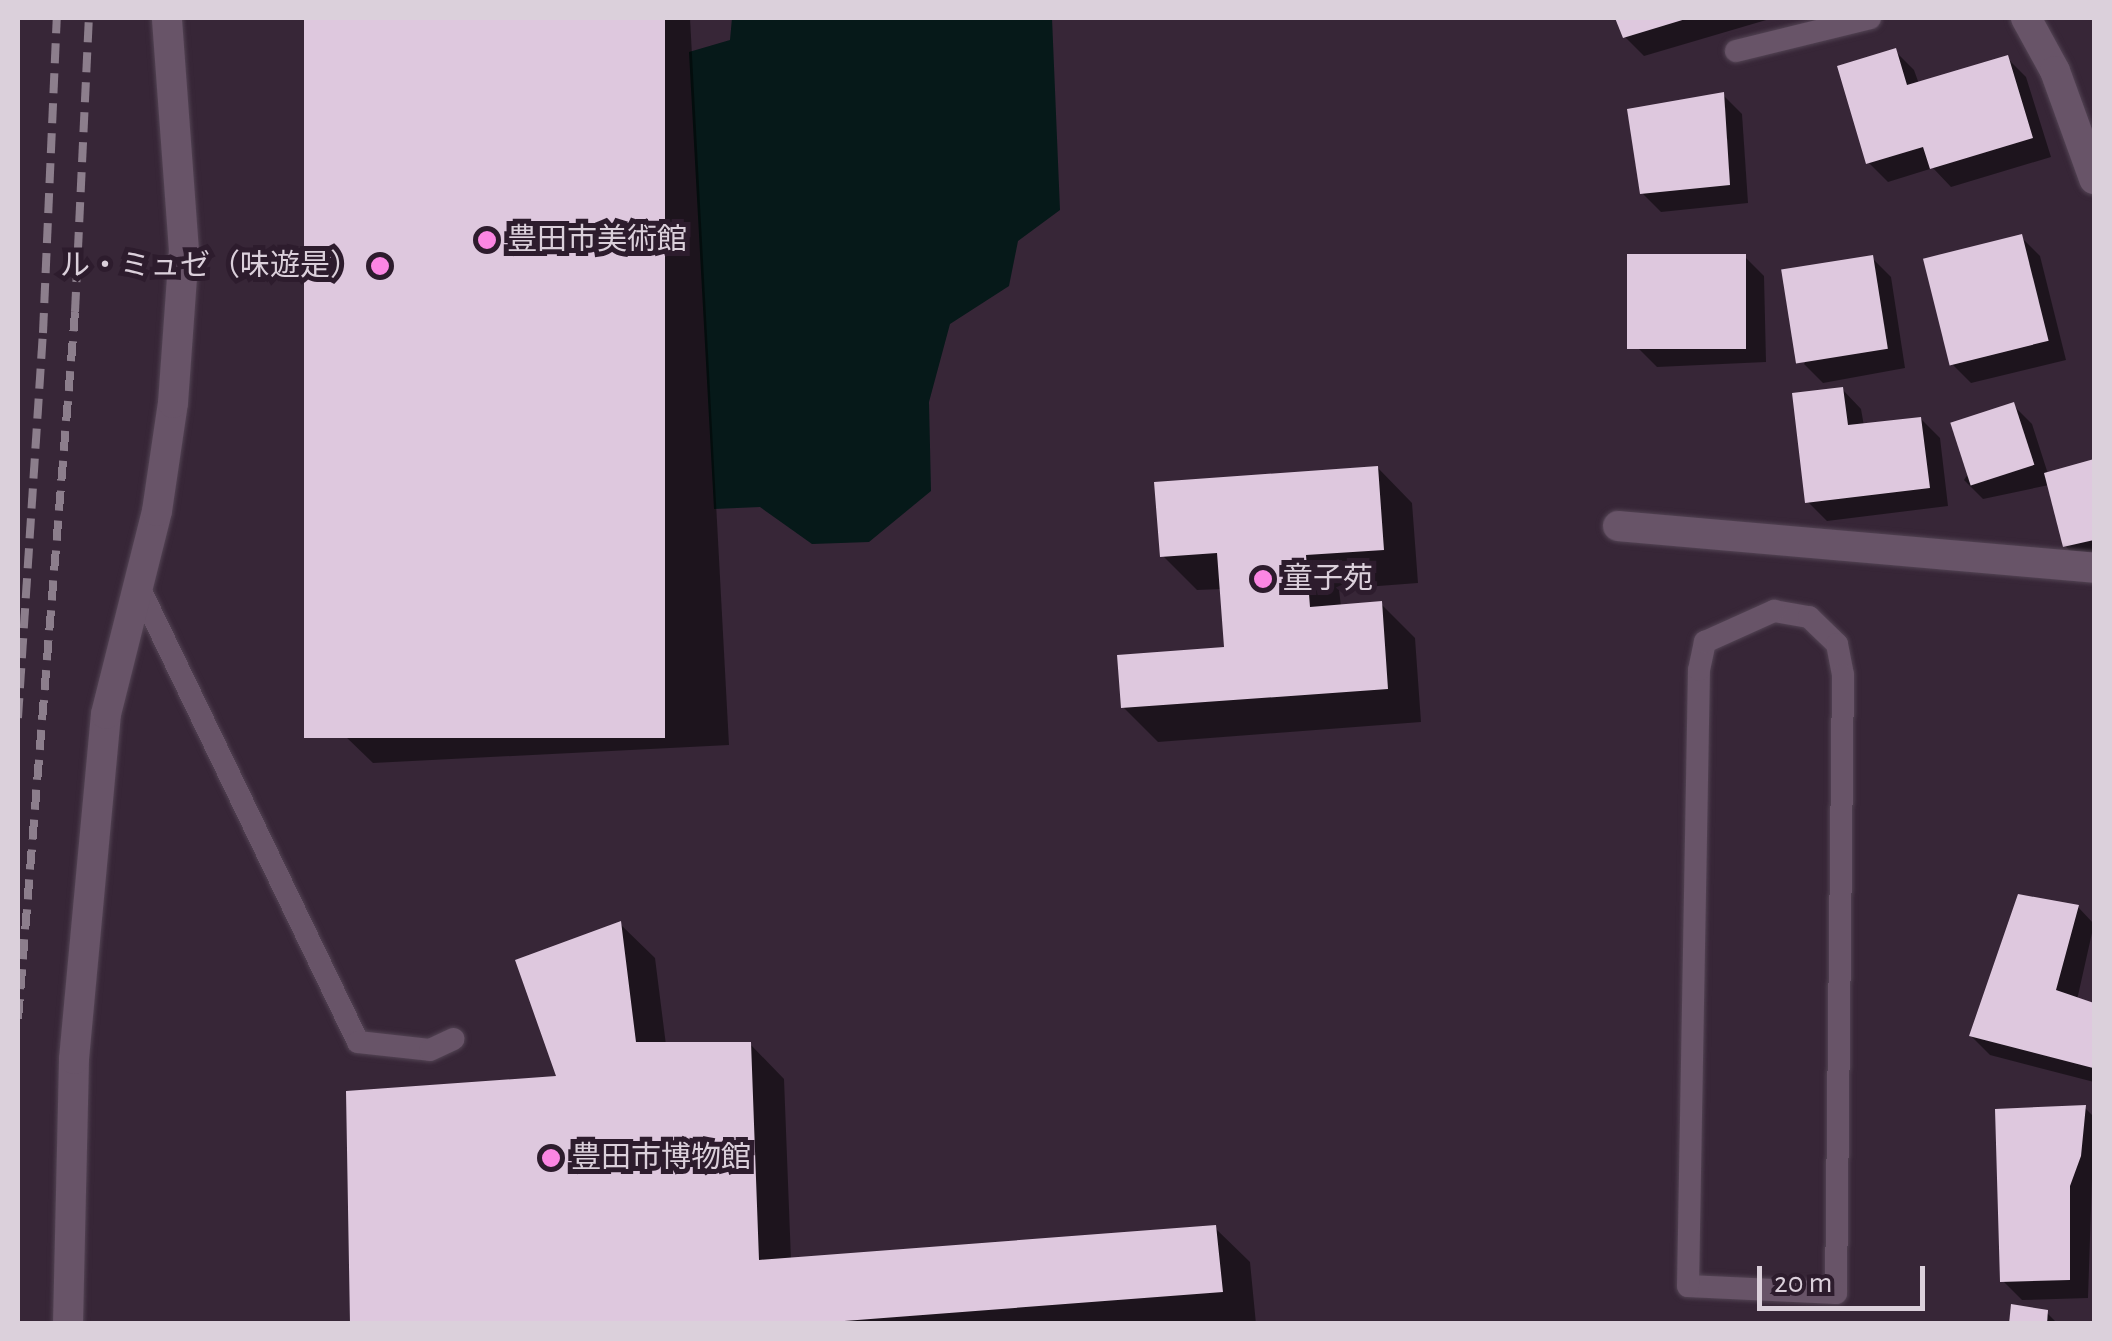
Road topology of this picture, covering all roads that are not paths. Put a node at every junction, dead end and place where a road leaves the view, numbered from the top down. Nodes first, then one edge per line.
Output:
1 (167, 18) edge
2 (1870, 18) edge
3 (2026, 18) edge
4 (1736, 51) dead end
5 (2094, 179) edge
6 (1618, 526) dead end
7 (2094, 568) edge
8 (138, 585) junction
9 (454, 1039) dead end
10 (1688, 1286) joint
11 (68, 1324) edge

1 - 8 street
2 - 4 lane
3 - 5 street
6 - 7 street
8 - 9 lane
8 - 11 street
10 - 10 lane

